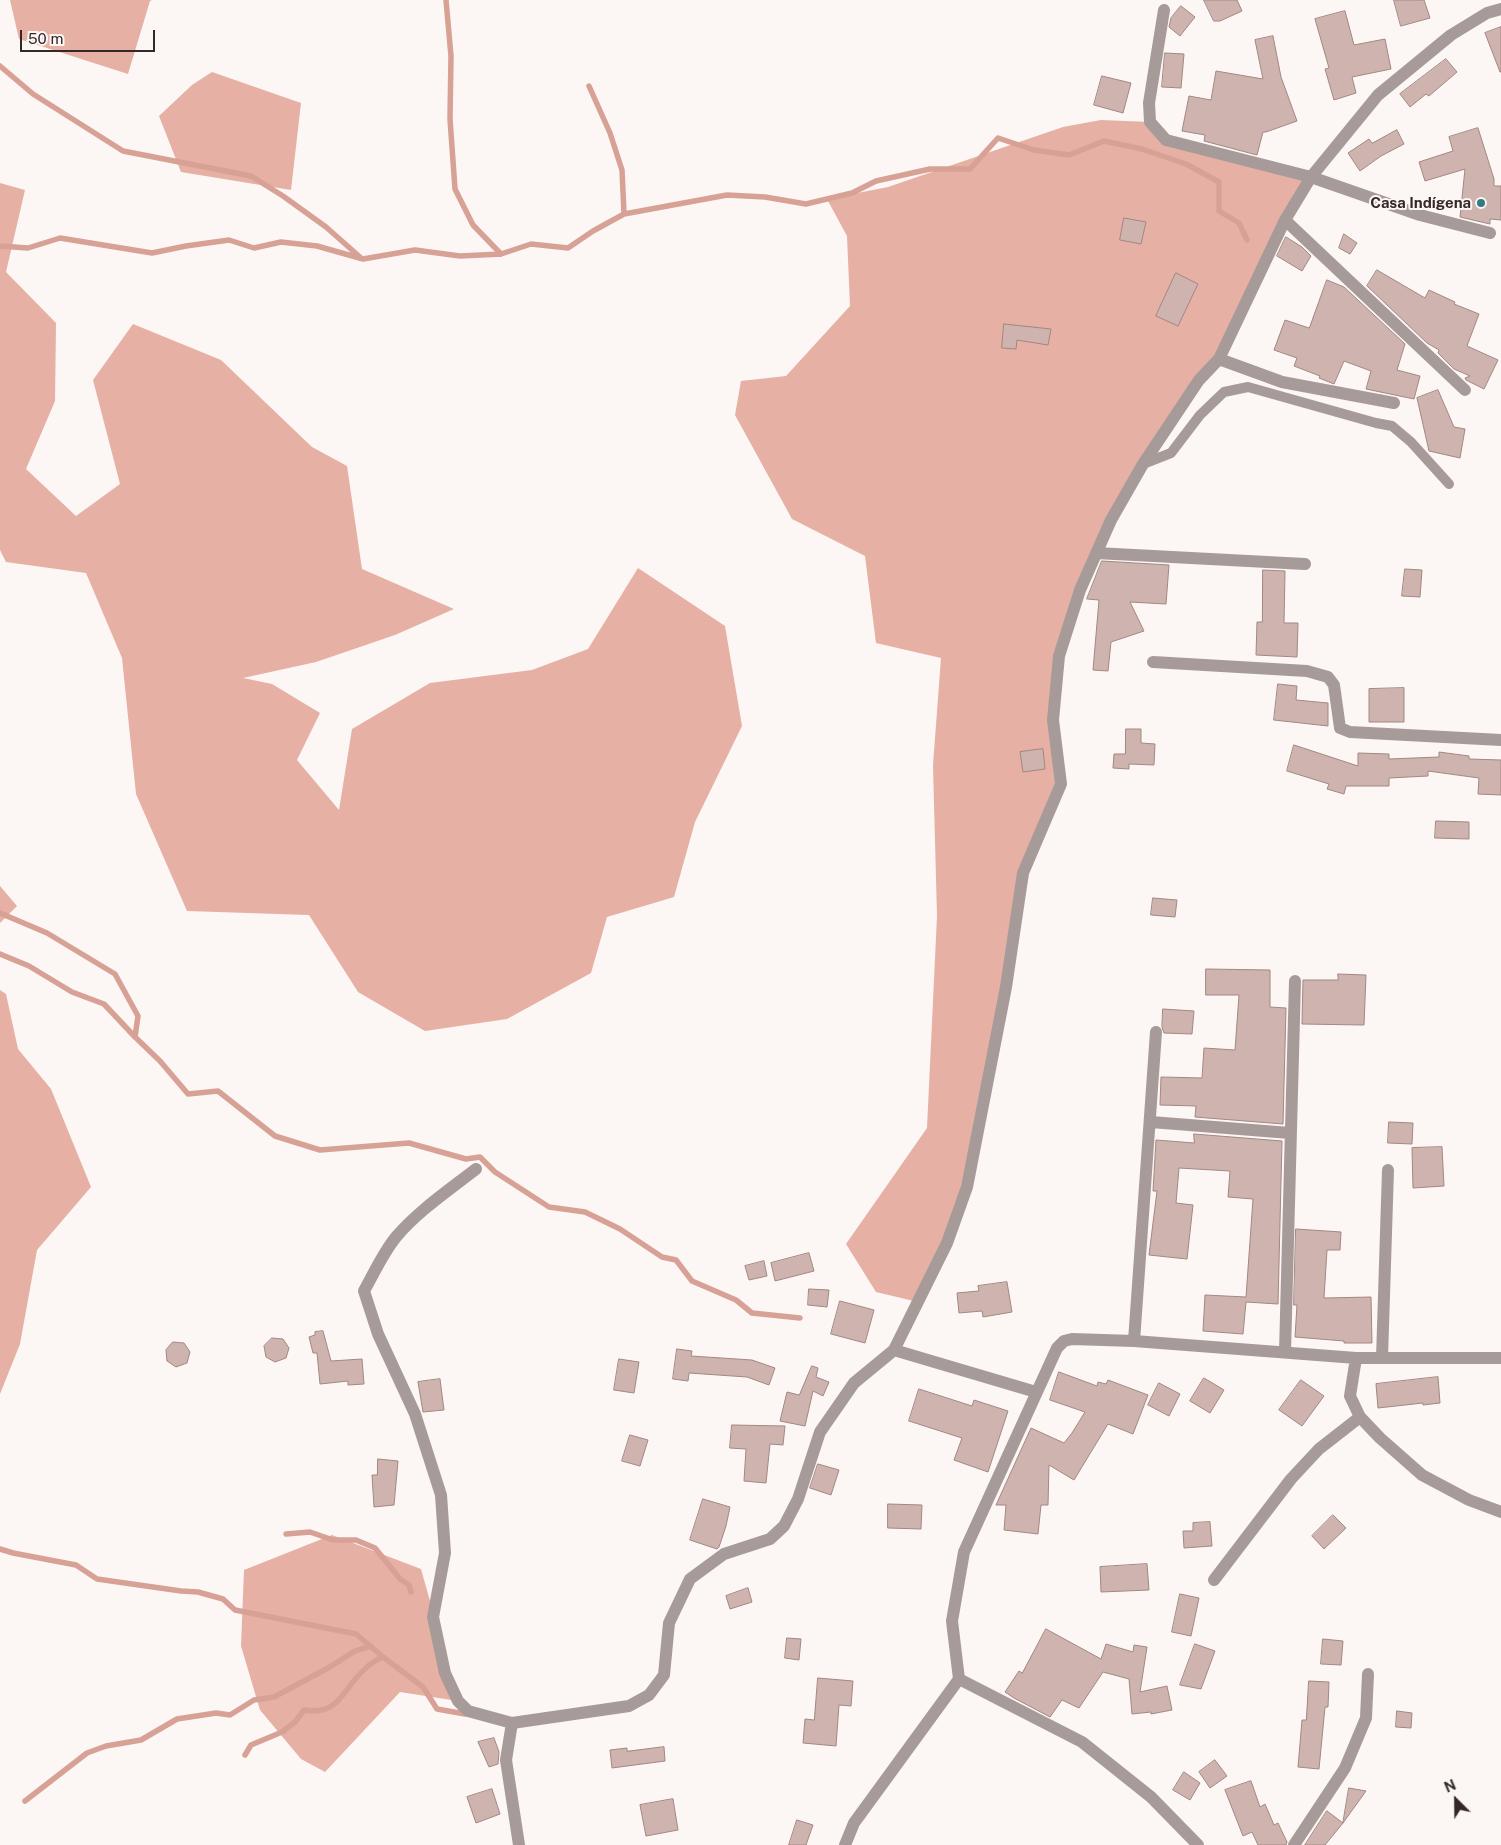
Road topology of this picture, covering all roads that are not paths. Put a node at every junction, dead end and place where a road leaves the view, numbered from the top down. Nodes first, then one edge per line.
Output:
1 (1501, 9) edge
2 (1164, 10) dead end
3 (1311, 177) junction
4 (1285, 220) junction
5 (1490, 233) dead end
6 (1219, 359) junction
7 (1465, 390) dead end
8 (1394, 403) dead end
9 (1143, 464) junction
10 (1449, 484) dead end
11 (1096, 553) junction
12 (1305, 564) dead end
13 (1153, 662) dead end
14 (1501, 740) edge
15 (1295, 980) dead end
16 (1156, 1032) dead end
17 (1151, 1122) junction
18 (1290, 1133) junction
19 (476, 1169) dead end
20 (1388, 1170) dead end
21 (1134, 1341) junction
22 (894, 1350) junction
23 (1285, 1352) junction
24 (1356, 1358) junction
25 (1382, 1358) junction
26 (1501, 1358) edge
27 (1036, 1392) junction
28 (1360, 1417) junction
29 (1501, 1512) edge
30 (1214, 1580) dead end
31 (1368, 1674) dead end
32 (959, 1679) junction
33 (512, 1723) junction
34 (519, 1845) edge
35 (845, 1845) edge
36 (1198, 1845) edge
37 (1294, 1845) edge

1 - 3 street
2 - 3 street
3 - 4 street
3 - 5 street
4 - 6 street
4 - 7 street
6 - 8 street
6 - 9 street
9 - 10 lane
9 - 11 street
11 - 12 street
11 - 22 street
13 - 14 street
15 - 18 street
16 - 17 street
17 - 18 street
17 - 21 street
18 - 23 street
19 - 33 street
20 - 25 street
21 - 23 street
21 - 27 street
22 - 27 street
22 - 33 street
23 - 24 street
24 - 25 street
24 - 28 street
25 - 26 street
27 - 32 street
28 - 29 street
28 - 30 street
31 - 37 street
32 - 35 street
32 - 36 street
33 - 34 street

